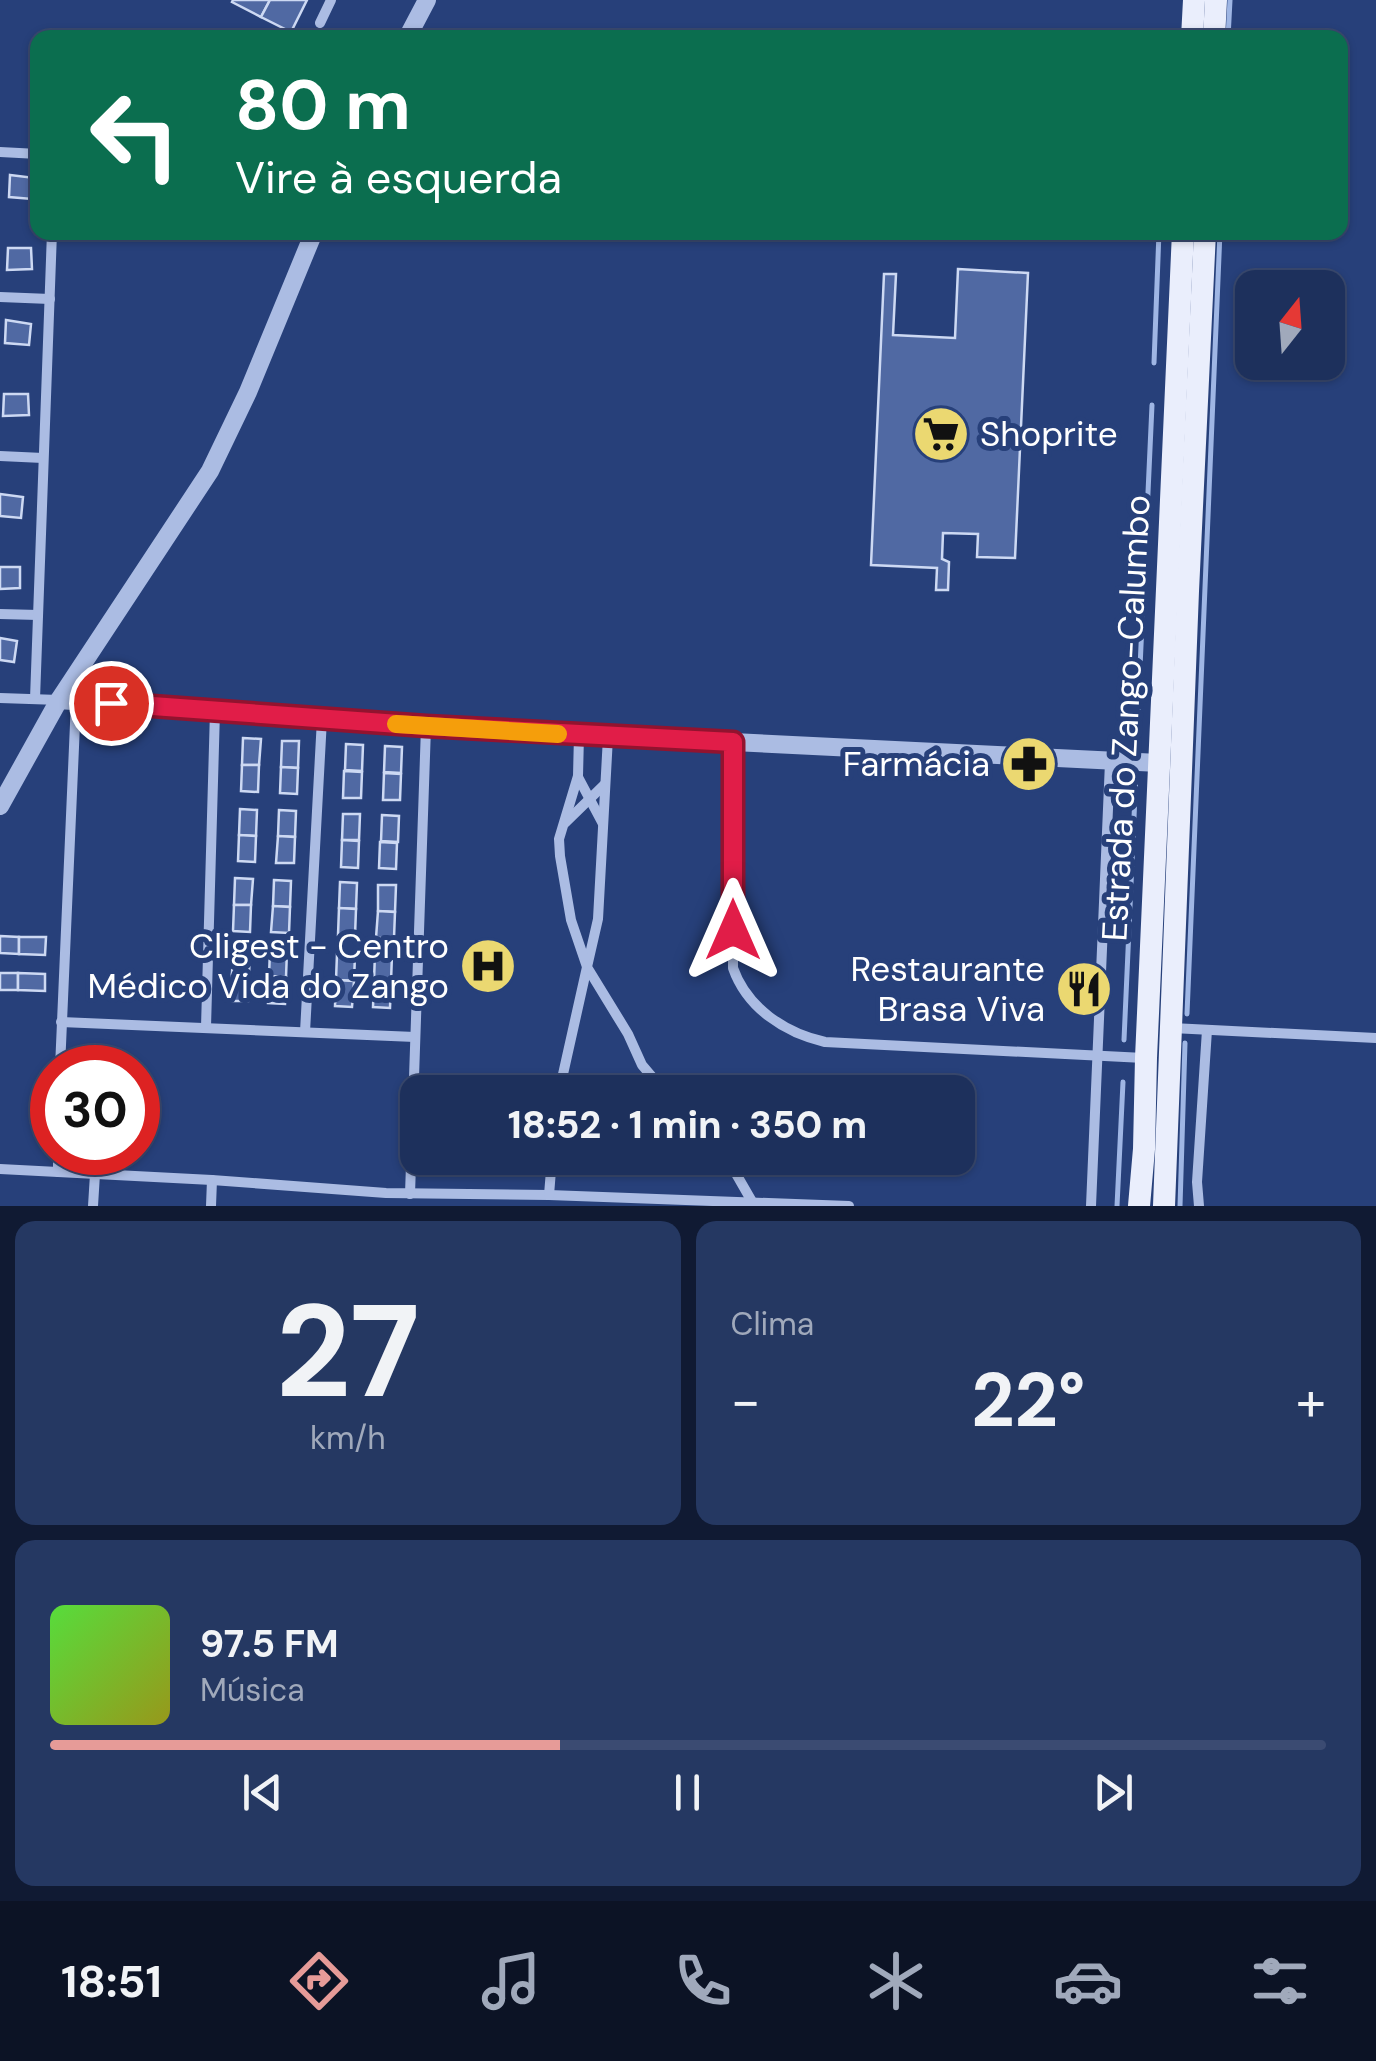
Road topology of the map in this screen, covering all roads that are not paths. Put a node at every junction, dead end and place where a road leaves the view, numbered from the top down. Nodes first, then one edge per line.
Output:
1 (331, 0) edge
2 (427, 0) edge
3 (1194, 0) edge
4 (1216, 0) edge
5 (320, 23) dead end
6 (410, 30) edge
7 (1192, 30) edge
8 (1214, 30) edge
9 (0, 152) edge
10 (30, 154) edge
11 (52, 240) edge
12 (311, 240) edge
13 (1182, 240) edge
14 (1205, 240) edge
15 (0, 297) edge
16 (50, 299) junction
17 (0, 456) edge
18 (43, 458) junction
19 (0, 614) edge
20 (38, 615) junction
21 (0, 698) edge
22 (35, 699) junction
23 (68, 701) junction
24 (214, 711) junction
25 (322, 719) junction
26 (426, 726) junction
27 (578, 735) junction
28 (608, 736) junction
29 (733, 742) junction
30 (1110, 762) junction
31 (1144, 763) junction
32 (578, 776) junction
33 (605, 784) junction
34 (590, 799) junction
35 (0, 806) edge
36 (564, 823) junction
37 (603, 825) junction
38 (588, 967) junction
39 (61, 1022) junction
40 (206, 1027) junction
41 (1181, 1028) junction
42 (1207, 1030) junction
43 (305, 1032) junction
44 (415, 1036) junction
45 (1376, 1038) edge
46 (60, 1045) edge
47 (1098, 1056) junction
48 (1130, 1057) junction
49 (563, 1075) edge
50 (651, 1075) edge
51 (0, 1169) edge
52 (30, 1171) edge
53 (95, 1175) edge
54 (114, 1175) edge
55 (551, 1175) edge
56 (737, 1175) edge
57 (212, 1180) junction
58 (386, 1193) junction
59 (410, 1194) junction
60 (549, 1194) junction
61 (569, 1201) edge
62 (754, 1205) edge
63 (93, 1206) edge
64 (211, 1206) edge
65 (386, 1206) edge
66 (848, 1206) edge
67 (1092, 1206) edge
68 (1138, 1206) edge
69 (1164, 1206) edge
70 (1199, 1206) edge

1 - 5 street
2 - 6 street
3 - 7 main road
4 - 8 main road
9 - 10 street
11 - 16 street
12 - 23 street
13 - 31 main road, Estrada do Zango-Calumbo
14 - 41 main road
15 - 16 street
16 - 18 street
17 - 18 street
18 - 20 street
19 - 20 street
20 - 22 street
21 - 22 street
22 - 23 street
23 - 24 street
23 - 35 street
23 - 39 street
24 - 25 street
24 - 40 street
25 - 26 street
25 - 43 street
26 - 27 street
26 - 44 street
27 - 28 street
27 - 32 street
28 - 29 street
28 - 33 street
29 - 30 street
29 - 47 street
30 - 31 street
30 - 47 street
31 - 48 main road, Estrada do Zango-Calumbo
32 - 34 street
32 - 36 street
33 - 34 street
33 - 37 street
34 - 36 street
34 - 37 street
36 - 38 street
37 - 38 street
38 - 49 street
38 - 50 street
39 - 40 street
39 - 46 street
40 - 43 street
41 - 42 street
41 - 69 main road
42 - 45 street
42 - 70 street
43 - 44 street
44 - 59 street
47 - 48 street
47 - 67 street
48 - 68 main road, Estrada do Zango-Calumbo
51 - 52 street
53 - 63 street
54 - 57 street
55 - 60 street
56 - 62 street
57 - 58 street
57 - 64 street
58 - 59 street
58 - 65 street
59 - 60 street
60 - 61 street
61 - 62 street
62 - 66 street

